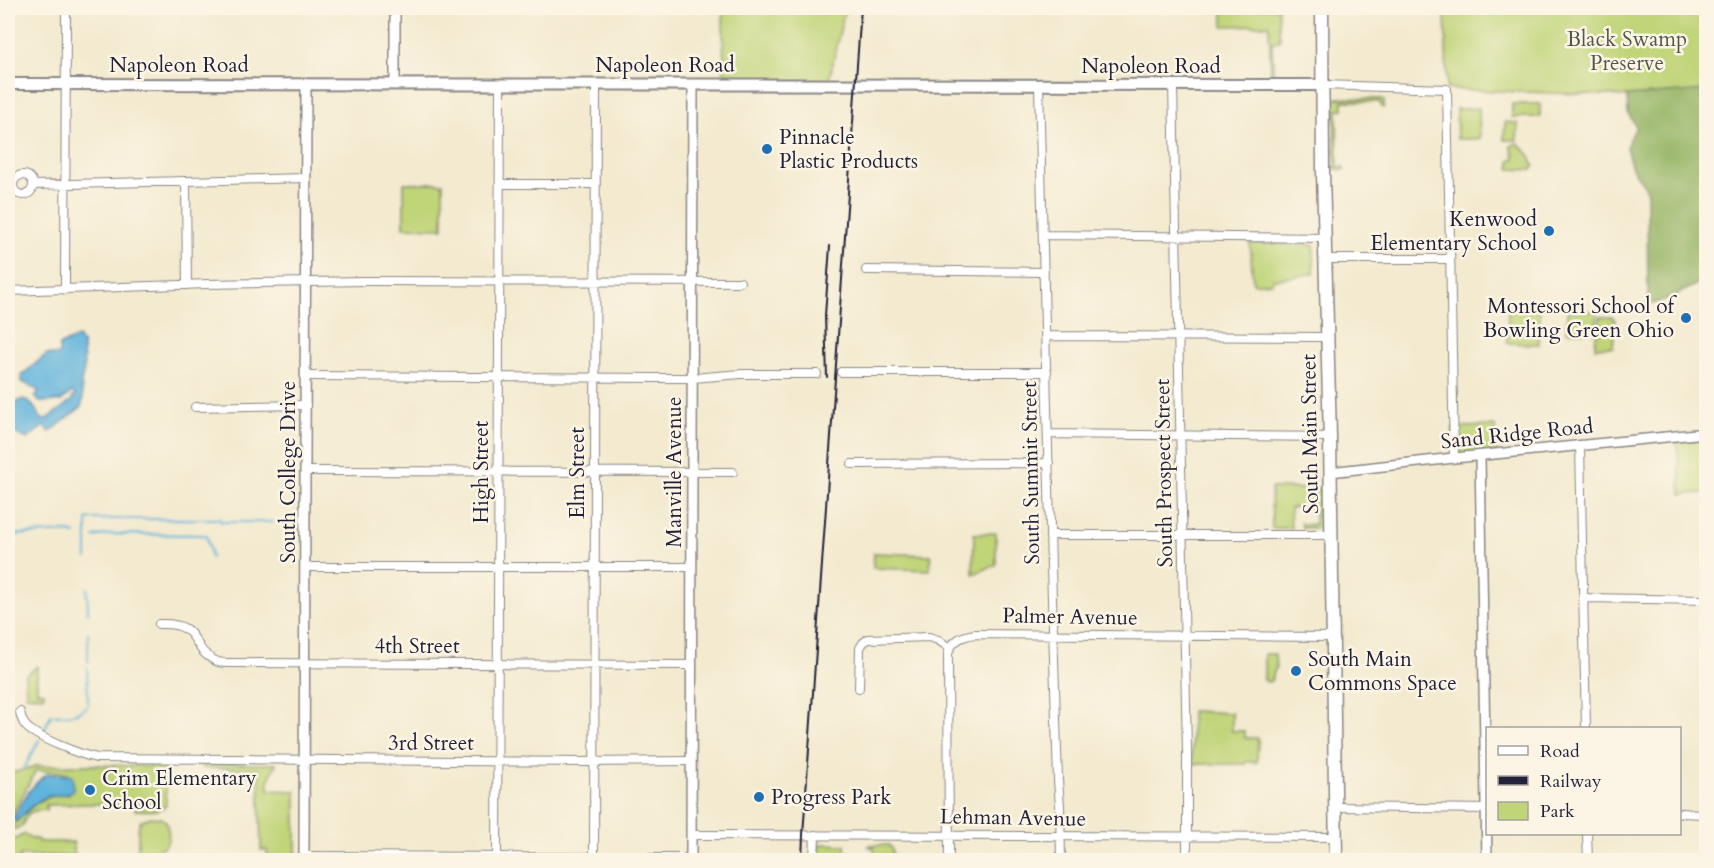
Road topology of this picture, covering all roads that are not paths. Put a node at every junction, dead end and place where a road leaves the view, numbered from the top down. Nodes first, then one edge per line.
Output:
1 (66, 8) edge
2 (395, 8) edge
3 (1322, 8) edge
4 (8, 84) edge
5 (66, 84) junction
6 (306, 84) junction
7 (395, 84) junction
8 (500, 84) junction
9 (596, 85) junction
10 (693, 85) junction
11 (1039, 85) junction
12 (1173, 85) junction
13 (1322, 85) junction
14 (306, 178) junction
15 (186, 181) junction
16 (33, 184) dead end
17 (500, 184) junction
18 (596, 184) junction
19 (65, 185) junction
20 (1044, 235) junction
21 (1177, 236) junction
22 (1326, 238) junction
23 (1326, 259) junction
24 (1450, 259) junction
25 (866, 270) dead end
26 (1044, 272) junction
27 (595, 281) junction
28 (306, 282) junction
29 (499, 282) junction
30 (693, 282) junction
31 (740, 282) dead end
32 (187, 285) junction
33 (65, 290) junction
34 (8, 291) edge
35 (1179, 335) junction
36 (1046, 336) junction
37 (1328, 337) junction
38 (841, 372) dead end
39 (1047, 372) junction
40 (817, 374) dead end
41 (306, 376) junction
42 (499, 377) junction
43 (595, 377) junction
44 (693, 378) junction
45 (306, 405) junction
46 (195, 406) dead end
47 (1707, 433) edge
48 (1048, 434) junction
49 (1181, 435) junction
50 (1330, 437) junction
51 (1580, 446) junction
52 (1479, 456) junction
53 (1454, 458) junction
54 (1049, 463) junction
55 (852, 464) dead end
56 (306, 471) junction
57 (499, 472) junction
58 (595, 472) junction
59 (692, 472) junction
60 (733, 472) dead end
61 (1330, 472) junction
62 (1050, 535) junction
63 (1183, 535) junction
64 (1330, 535) junction
65 (305, 567) junction
66 (691, 567) junction
67 (498, 568) junction
68 (594, 568) junction
69 (1584, 598) junction
70 (1707, 600) edge
71 (159, 624) dead end
72 (1054, 634) junction
73 (1185, 636) junction
74 (1332, 637) junction
75 (950, 648) junction
76 (305, 664) junction
77 (498, 664) junction
78 (594, 665) junction
79 (691, 665) junction
80 (859, 688) dead end
81 (20, 712) dead end
82 (1586, 727) edge
83 (305, 760) junction
84 (498, 761) junction
85 (691, 761) junction
86 (594, 762) junction
87 (1486, 765) edge
88 (1334, 807) junction
89 (1486, 809) edge
90 (1681, 813) edge
91 (1707, 814) edge
92 (691, 835) junction
93 (815, 835) junction
94 (1486, 835) edge
95 (1587, 835) edge
96 (949, 836) junction
97 (1061, 837) junction
98 (1187, 837) junction
99 (1335, 837) junction
100 (304, 858) edge
101 (497, 859) edge
102 (594, 859) edge
103 (691, 859) edge
104 (814, 861) edge
105 (950, 861) edge
106 (1061, 861) edge
107 (1187, 861) edge
108 (1336, 861) edge
109 (1486, 861) edge
110 (1588, 861) edge

1 - 5 street
2 - 7 street
3 - 13 main road, South Main Street
4 - 5 main road, Napoleon Road
5 - 6 main road, Napoleon Road
5 - 19 street
6 - 7 main road, Napoleon Road
6 - 14 street, South College Drive
7 - 8 main road, Napoleon Road
8 - 9 main road, Napoleon Road
8 - 17 street, High Street
9 - 10 main road, Napoleon Road
9 - 18 street, Elm Street
10 - 11 main road, Napoleon Road
10 - 30 street, Manville Avenue
11 - 12 main road, Napoleon Road
11 - 20 street, South Summit Street
12 - 13 main road, Napoleon Road
12 - 21 street, South Prospect Street
13 - 22 main road, South Main Street
13 - 24 street
14 - 15 street
14 - 28 street, South College Drive
15 - 19 street
15 - 32 street
16 - 19 street
17 - 18 street
17 - 29 street, High Street
18 - 27 street, Elm Street
19 - 33 street
20 - 21 street
20 - 26 street, South Summit Street
21 - 22 street
21 - 35 street, South Prospect Street
22 - 23 main road, South Main Street
23 - 24 street
23 - 37 main road, South Main Street
24 - 53 street
25 - 26 street
26 - 36 street, South Summit Street
27 - 29 street
27 - 30 street
27 - 43 street, Elm Street
28 - 29 street
28 - 32 street
28 - 41 street, South College Drive
29 - 42 street, High Street
30 - 31 street
30 - 44 street, Manville Avenue
32 - 33 street
33 - 34 street
35 - 36 street
35 - 37 street
35 - 49 street, South Prospect Street
36 - 39 street, South Summit Street
37 - 50 main road, South Main Street
38 - 39 street
39 - 48 street, South Summit Street
40 - 44 street
41 - 42 street
41 - 45 street, South College Drive
42 - 43 street
42 - 57 street, High Street
43 - 44 street
43 - 58 street, Elm Street
44 - 59 street, Manville Avenue
45 - 46 street
45 - 56 street, South College Drive
47 - 51 street, Sand Ridge Road
48 - 49 street
48 - 54 street, South Summit Street
49 - 50 street
49 - 63 street, South Prospect Street
50 - 61 main road, South Main Street
51 - 52 street, Sand Ridge Road
51 - 69 street
52 - 53 street, Sand Ridge Road
52 - 87 street
53 - 61 street, Sand Ridge Road
54 - 55 street
54 - 62 street, South Summit Street
56 - 57 street
56 - 65 street, South College Drive
57 - 58 street
57 - 67 street, High Street
58 - 59 street
58 - 68 street, Elm Street
59 - 60 street
59 - 66 street, Manville Avenue
61 - 64 main road, South Main Street
62 - 63 street
62 - 72 street, South Summit Street
63 - 64 street
63 - 73 street, South Prospect Street
64 - 74 main road, South Main Street
65 - 67 street
65 - 76 street, South College Drive
66 - 68 street
66 - 79 street, Manville Avenue
67 - 68 street
67 - 77 street, High Street
68 - 78 street, Elm Street
69 - 70 street
69 - 82 street
71 - 76 street, 4th Street
72 - 73 street, Palmer Avenue
72 - 75 street, Palmer Avenue
72 - 97 street, South Summit Street
73 - 74 street, Palmer Avenue
73 - 98 street, South Prospect Street
74 - 88 main road, South Main Street
75 - 80 street
75 - 96 street
76 - 77 street, 4th Street
76 - 83 street, South College Drive
77 - 78 street, 4th Street
77 - 84 street, High Street
78 - 79 street, 4th Street
78 - 86 street, Elm Street
79 - 85 street, Manville Avenue
81 - 83 street, 3rd Street
83 - 84 street, 3rd Street
83 - 100 street, South College Drive
84 - 86 street, 3rd Street
84 - 101 street, High Street
85 - 86 street, 3rd Street
85 - 92 street, Manville Avenue
86 - 102 street, Elm Street
88 - 89 street
88 - 99 main road, South Main Street
90 - 91 street
92 - 93 street, Lehman Avenue
92 - 103 street, Manville Avenue
93 - 96 street, Lehman Avenue
93 - 104 street
94 - 109 street
95 - 110 street
96 - 97 street, Lehman Avenue
96 - 105 street
97 - 98 street, Lehman Avenue
97 - 106 street, South Summit Street
98 - 99 street, Lehman Avenue
98 - 107 street, South Prospect Street
99 - 108 main road, South Main Street
100 - 101 street
101 - 102 street
102 - 103 street

